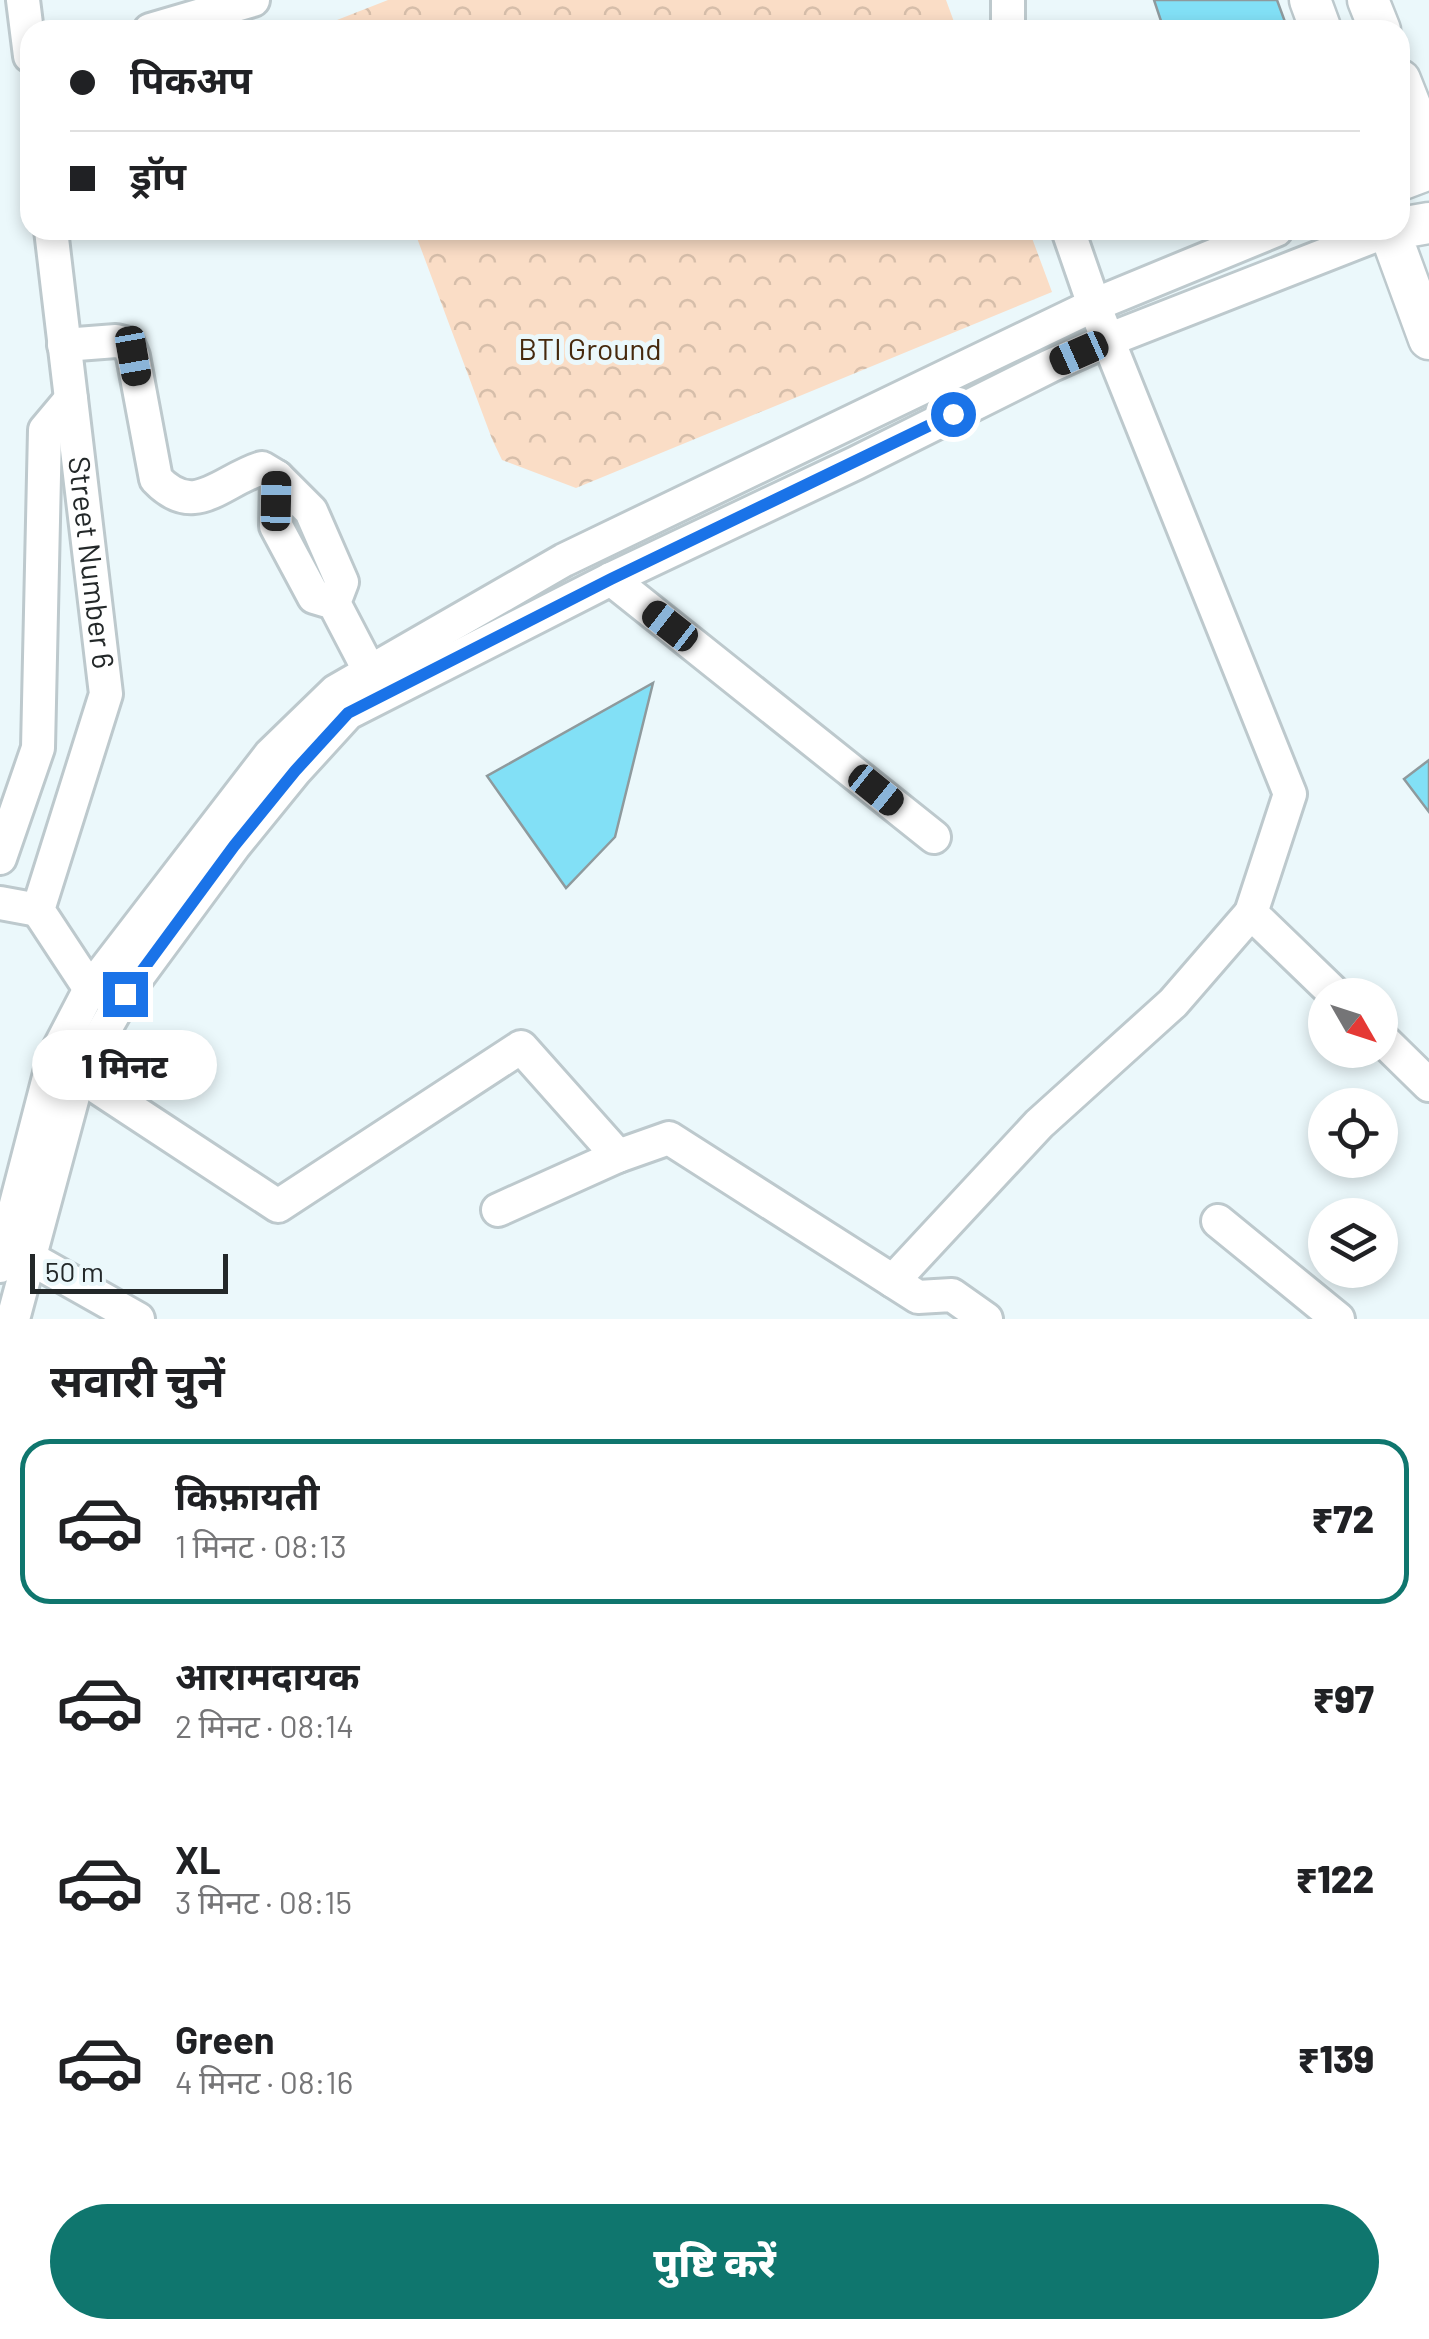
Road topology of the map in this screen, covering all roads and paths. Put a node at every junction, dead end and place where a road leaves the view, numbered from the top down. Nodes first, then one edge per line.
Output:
1 (253, 0) edge
2 (184, 20) edge
3 (1410, 105) edge
4 (1429, 153) edge
5 (51, 240) edge
6 (1071, 240) edge
7 (1252, 240) edge
8 (1364, 240) edge
9 (1394, 240) edge
10 (1094, 305) junction
11 (1108, 340) junction
12 (1429, 340) edge
13 (64, 345) junction
14 (71, 399) junction
15 (839, 427) junction
16 (856, 462) junction
17 (611, 579) junction
18 (370, 672) junction
19 (934, 837) dead end
20 (0, 858) edge
21 (0, 903) edge
22 (38, 910) junction
23 (1251, 913) junction
24 (1318, 978) edge
25 (90, 989) junction
26 (1398, 1055) edge
27 (66, 1066) junction
28 (1429, 1084) edge
29 (618, 1156) junction
30 (498, 1210) dead end
31 (1218, 1221) dead end
32 (12, 1256) edge
33 (892, 1281) junction
34 (13, 1319) edge
35 (138, 1319) edge
36 (986, 1319) edge
37 (1338, 1319) edge

1 - 2 street
3 - 4 main road
5 - 13 street, Street Number 6
6 - 10 street
7 - 10 street
8 - 11 street
9 - 12 main road
10 - 11 street
10 - 15 street
11 - 16 street
11 - 23 street
13 - 14 street, Street Number 6
13 - 18 street
14 - 20 street
14 - 22 street, Street Number 6
15 - 16 street
15 - 18 street
16 - 17 street
17 - 19 street
17 - 27 street
18 - 25 street
21 - 22 street
22 - 25 street
23 - 24 street
23 - 33 street
25 - 27 street
26 - 28 street
27 - 29 street
27 - 32 street
29 - 30 street
29 - 33 street
31 - 37 street
32 - 34 street
32 - 35 street
33 - 36 street

